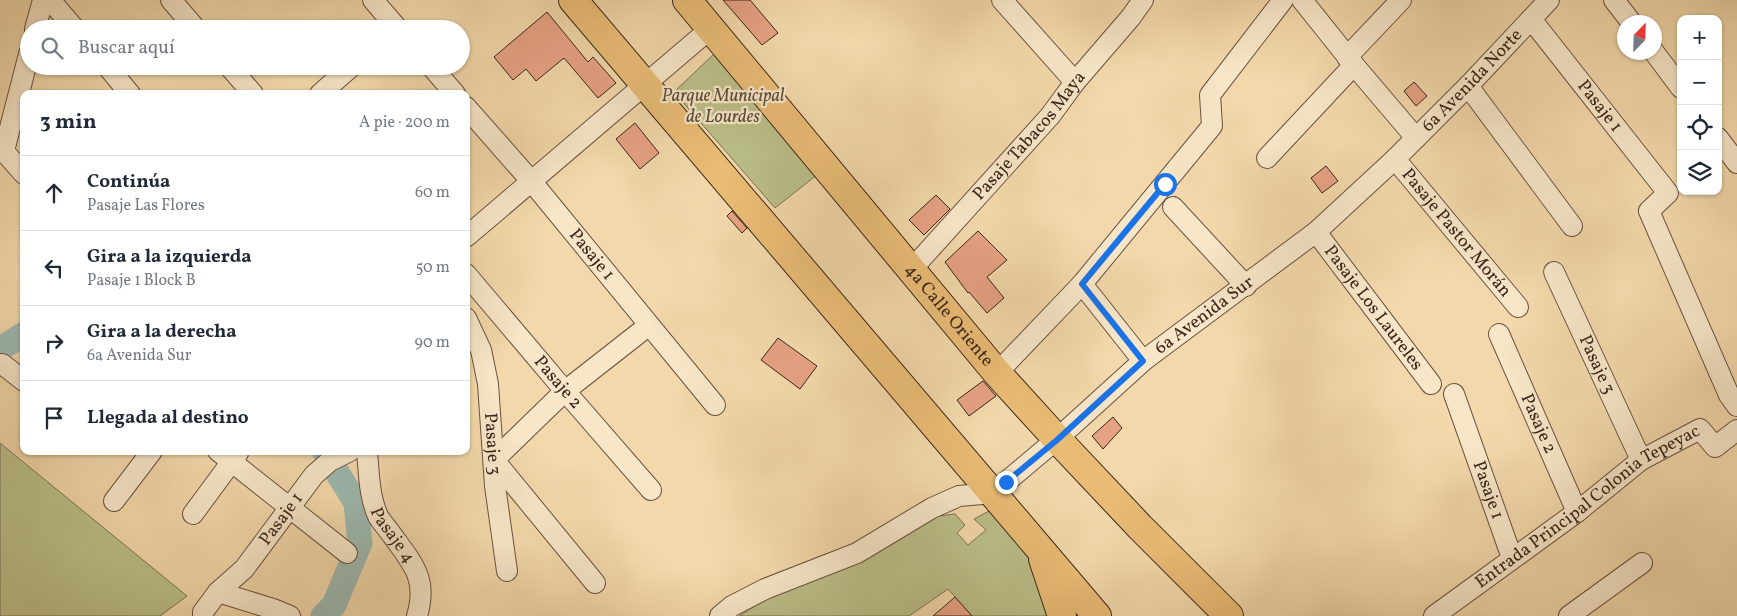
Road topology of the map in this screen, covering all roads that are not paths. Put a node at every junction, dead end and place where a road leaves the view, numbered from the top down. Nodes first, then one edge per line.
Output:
1 (43, 0) edge
2 (50, 0) edge
3 (171, 0) edge
4 (373, 0) edge
5 (574, 0) edge
6 (687, 0) edge
7 (1002, 0) edge
8 (1143, 0) edge
9 (1283, 0) edge
10 (1302, 0) edge
11 (1549, 0) edge
12 (1614, 0) edge
13 (1396, 2) edge
14 (1626, 15) edge
15 (1531, 19) junction
16 (37, 20) edge
17 (67, 20) edge
18 (188, 20) edge
19 (390, 20) edge
20 (710, 29) junction
21 (1660, 60) edge
22 (1350, 61) junction
23 (23, 75) edge
24 (114, 75) edge
25 (237, 75) edge
26 (342, 75) edge
27 (439, 75) edge
28 (1075, 82) junction
29 (1677, 83) edge
30 (645, 84) junction
31 (1468, 86) junction
32 (127, 90) edge
33 (250, 90) edge
34 (325, 90) edge
35 (452, 90) edge
36 (470, 112) edge
37 (1416, 138) junction
38 (1722, 143) edge
39 (1, 150) edge
40 (1267, 158) dead end
41 (1395, 159) junction
42 (1737, 163) edge
43 (20, 170) edge
44 (532, 182) junction
45 (1173, 206) dead end
46 (1572, 226) dead end
47 (1316, 232) junction
48 (470, 234) edge
49 (911, 270) junction
50 (1554, 272) dead end
51 (470, 279) edge
52 (1082, 284) junction
53 (1246, 286) junction
54 (1518, 307) dead end
55 (648, 326) junction
56 (470, 327) edge
57 (1499, 334) dead end
58 (1143, 361) junction
59 (2, 364) dead end
60 (997, 372) junction
61 (20, 378) edge
62 (1431, 384) dead end
63 (564, 391) junction
64 (1454, 394) dead end
65 (714, 405) dead end
66 (1737, 406) edge
67 (1737, 430) edge
68 (1057, 440) junction
69 (149, 455) edge
70 (229, 455) edge
71 (343, 455) edge
72 (367, 455) edge
73 (494, 460) junction
74 (1641, 460) junction
75 (651, 490) dead end
76 (993, 493) junction
77 (114, 501) dead end
78 (289, 508) junction
79 (1577, 512) junction
80 (193, 514) dead end
81 (1041, 550) junction
82 (347, 553) dead end
83 (1512, 558) junction
84 (1642, 563) dead end
85 (507, 571) dead end
86 (595, 583) dead end
87 (218, 592) junction
88 (203, 616) edge
89 (290, 616) edge
90 (417, 616) edge
91 (720, 616) edge
92 (1062, 616) edge
93 (1097, 616) edge
94 (1229, 616) edge
95 (1434, 616) edge
96 (1569, 616) edge

1 - 16 street
2 - 17 street
3 - 18 street
4 - 19 street
5 - 30 highway
6 - 20 highway, 4a Calle Oriente
7 - 28 street
8 - 28 street, Pasaje Tabacos Maya
9 - 52 street
10 - 22 street
11 - 15 street, 6a Avenida Norte
12 - 14 street
13 - 22 street
15 - 31 street, 6a Avenida Norte
15 - 66 street, Pasaje 1
20 - 30 street
20 - 49 highway, 4a Calle Oriente
21 - 29 street
22 - 37 street
22 - 40 street
23 - 39 street
24 - 32 street
25 - 33 street
26 - 34 street
27 - 35 street
28 - 49 street, Pasaje Tabacos Maya
30 - 44 street
30 - 76 highway
31 - 37 street, 6a Avenida Norte
31 - 46 street
36 - 44 street, Pasaje 1
37 - 41 street, 6a Avenida Sur
38 - 42 street
39 - 43 street
41 - 47 street, 6a Avenida Sur
41 - 54 street, Pasaje Pastor Morán
44 - 48 street
44 - 55 street, Pasaje 1
45 - 53 street
47 - 53 street, 6a Avenida Sur
47 - 62 street, Pasaje Los Laureles
49 - 60 highway, 4a Calle Oriente
50 - 74 street, Pasaje 3
51 - 63 street, Pasaje 2
52 - 58 street
52 - 60 street
53 - 58 street, 6a Avenida Sur
55 - 63 street
55 - 65 street, Pasaje 1
56 - 73 street, Pasaje 3
57 - 79 street, Pasaje 2
58 - 68 street, 6a Avenida Sur
59 - 61 street
60 - 68 highway, 4a Calle Oriente
63 - 73 street
63 - 75 street, Pasaje 2
64 - 83 street, Pasaje 1
67 - 74 street, Entrada Principal Colonia Tepeyac
68 - 76 street, 6a Avenida Sur
68 - 94 highway, 4a Calle Oriente
69 - 77 street
70 - 78 street
70 - 80 street
71 - 78 street, Pasaje 1
72 - 90 street, Pasaje 4
73 - 85 street, Pasaje 3
73 - 86 street
74 - 79 street, Entrada Principal Colonia Tepeyac
76 - 81 highway
76 - 91 street
78 - 82 street
78 - 87 street, Pasaje 1
79 - 83 street, Entrada Principal Colonia Tepeyac
81 - 92 highway
81 - 93 highway
83 - 95 street, Entrada Principal Colonia Tepeyac
84 - 96 street
87 - 88 street, Pasaje 1
87 - 89 street

